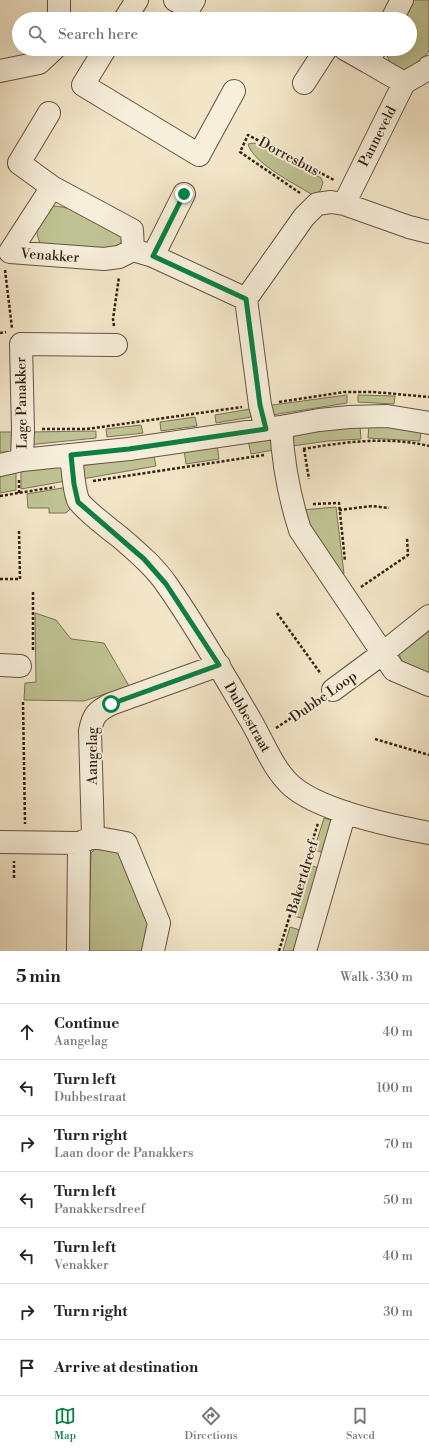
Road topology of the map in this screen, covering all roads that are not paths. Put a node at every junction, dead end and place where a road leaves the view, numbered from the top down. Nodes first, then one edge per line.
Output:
1 (59, 0) edge
2 (137, 0) edge
3 (175, 0) edge
4 (194, 0) edge
5 (402, 0) edge
6 (59, 12) edge
7 (129, 12) edge
8 (396, 12) edge
9 (46, 56) edge
10 (101, 56) edge
11 (321, 56) edge
12 (372, 56) edge
13 (429, 67) edge
14 (0, 71) edge
15 (304, 83) dead end
16 (404, 83) junction
17 (234, 91) dead end
18 (49, 113) dead end
19 (52, 187) junction
20 (184, 194) dead end
21 (347, 197) junction
22 (429, 232) edge
23 (135, 254) junction
24 (246, 299) junction
25 (116, 345) road end
26 (429, 423) edge
27 (273, 428) junction
28 (71, 455) junction
29 (22, 460) junction
30 (0, 465) edge
31 (429, 616) edge
32 (383, 652) junction
33 (219, 665) junction
34 (429, 685) edge
35 (333, 690) road end
36 (345, 812) junction
37 (429, 833) edge
38 (86, 840) junction
39 (0, 842) edge
40 (78, 951) edge
41 (153, 951) edge
42 (304, 951) edge

1 - 6 street
2 - 7 street
3 - 4 street
5 - 8 street
9 - 14 street
10 - 17 street
11 - 15 street
12 - 16 street
13 - 16 street
16 - 21 street, Panneveld
18 - 19 street
19 - 23 street
19 - 23 street, Venakker
20 - 23 street
21 - 22 street
21 - 24 street
23 - 24 street, Venakker
24 - 27 street
25 - 29 street, Lage Panakker
26 - 27 street
27 - 28 street
27 - 32 street
28 - 29 street
28 - 33 street, Dubbestraat
29 - 30 street
31 - 32 street, Dubbe Loop
32 - 34 street
32 - 35 street, Dubbe Loop
33 - 36 street, Dubbestraat
33 - 38 street, Aangelag
36 - 37 street, Dubbestraat
36 - 42 street, Bakertdreef
38 - 39 street
38 - 40 street, Aangelag
38 - 41 street

